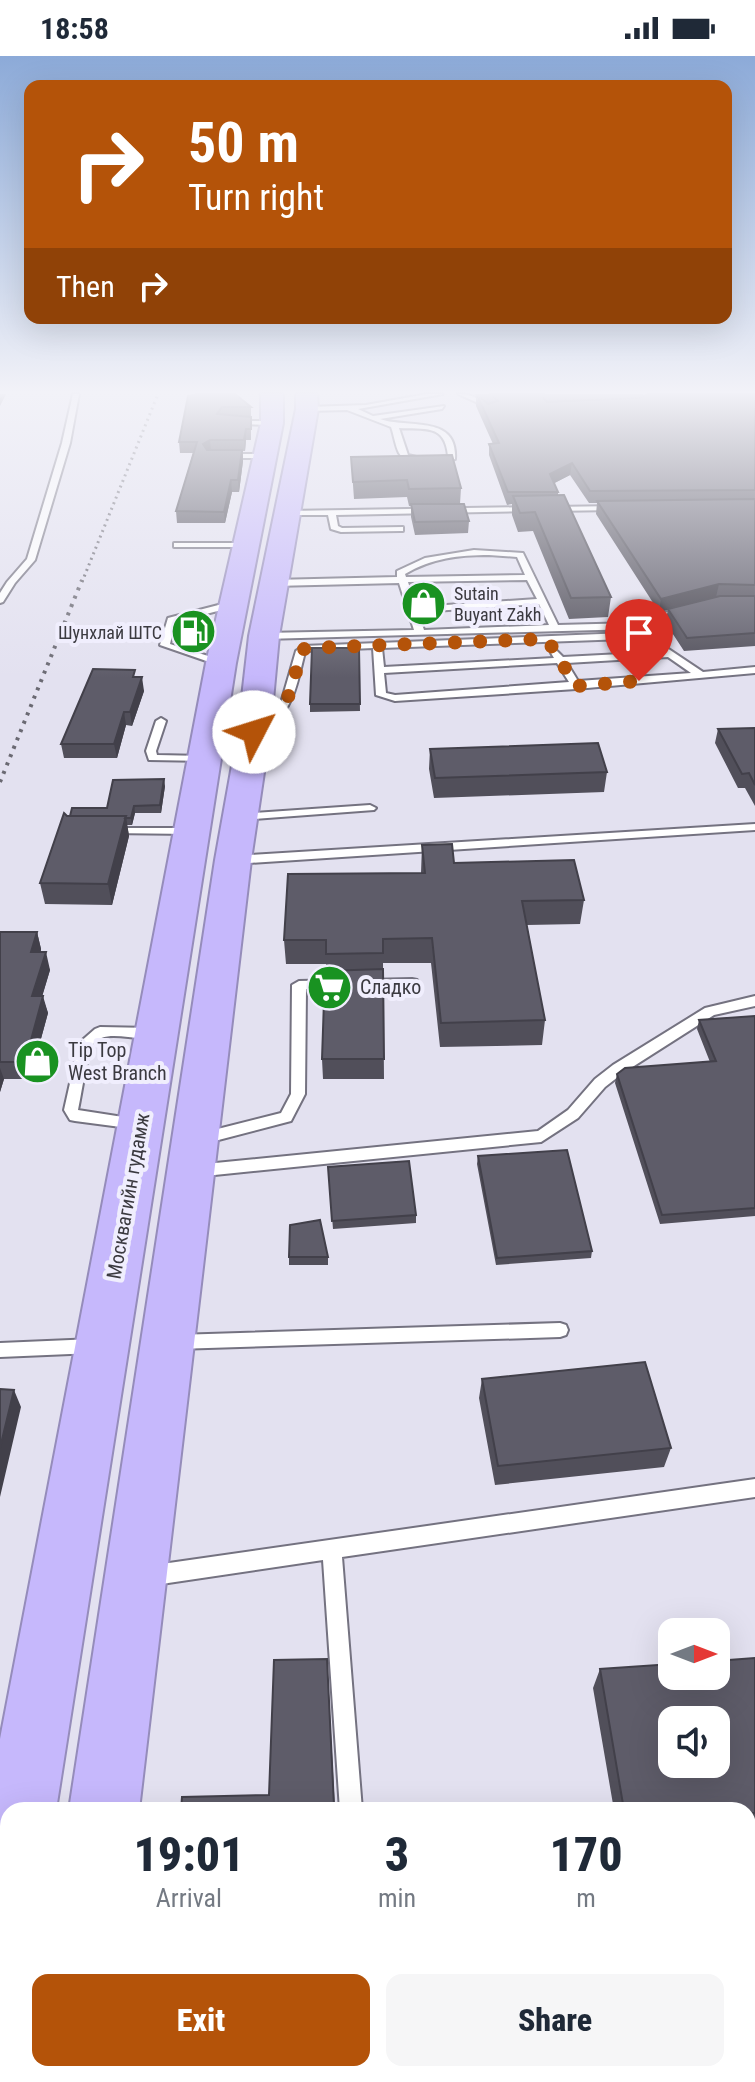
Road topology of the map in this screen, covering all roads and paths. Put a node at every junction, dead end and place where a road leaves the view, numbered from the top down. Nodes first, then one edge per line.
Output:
1 (53, 489) edge
2 (272, 489) edge
3 (291, 489) edge
4 (630, 507) edge
5 (332, 512) junction
6 (286, 513) junction
7 (400, 529) dead end
8 (177, 545) dead end
9 (247, 545) junction
10 (530, 577) junction
11 (403, 581) junction
12 (273, 583) junction
13 (0, 600) edge
14 (542, 601) junction
15 (696, 607) edge
16 (413, 610) junction
17 (249, 620) junction
18 (555, 628) junction
19 (420, 633) junction
20 (547, 639) junction
21 (377, 645) junction
22 (671, 654) junction
23 (559, 658) junction
24 (221, 663) junction
25 (379, 670) junction
26 (755, 670) edge
27 (701, 675) junction
28 (576, 686) junction
29 (161, 721) dead end
30 (254, 732) junction
31 (204, 759) junction
32 (370, 808) dead end
33 (755, 827) edge
34 (104, 831) edge
35 (191, 831) junction
36 (236, 839) junction
37 (412, 983) dead end
38 (755, 1001) edge
39 (156, 1033) junction
40 (140, 1125) junction
41 (193, 1156) junction
42 (560, 1330) dead end
43 (167, 1343) junction
44 (102, 1346) junction
45 (0, 1350) edge
46 (755, 1488) edge
47 (332, 1549) junction
48 (136, 1578) junction
49 (22, 1802) edge
50 (105, 1802) edge
51 (350, 1802) edge

1 - 13 lane
2 - 9 highway, Москвагийн гудамж
3 - 6 highway, Москвагийн гудамж
4 - 5 lane
5 - 6 lane
5 - 7 lane
6 - 12 highway, Москвагийн гудамж
8 - 9 lane
9 - 17 highway, Москвагийн гудамж
10 - 11 lane
10 - 11 lane
10 - 14 lane
11 - 12 lane
11 - 16 lane
12 - 17 highway, Москвагийн гудамж
14 - 16 lane
14 - 18 lane
15 - 18 lane
16 - 19 lane
17 - 19 lane
17 - 24 highway, Москвагийн гудамж
17 - 24 lane
17 - 30 highway, Москвагийн гудамж
18 - 19 lane
20 - 21 lane
20 - 22 lane
20 - 23 lane
21 - 25 lane
21 - 30 lane
22 - 23 lane
22 - 27 lane
23 - 25 lane
23 - 28 lane
24 - 31 highway, Москвагийн гудамж
25 - 28 lane
26 - 27 lane
27 - 28 lane
29 - 31 lane
30 - 36 highway, Москвагийн гудамж
31 - 35 highway, Москвагийн гудамж
32 - 36 lane
33 - 36 lane
34 - 35 lane
35 - 39 highway, Москвагийн гудамж
36 - 41 highway, Москвагийн гудамж
37 - 41 lane
38 - 41 lane
39 - 40 highway, Москвагийн гудамж
39 - 40 lane
40 - 44 highway, Москвагийн гудамж
41 - 43 highway, Москвагийн гудамж
42 - 43 lane
43 - 48 highway, Москвагийн гудамж
44 - 45 lane
44 - 49 highway, Москвагийн гудамж
46 - 47 lane
47 - 48 lane
47 - 51 lane
48 - 50 highway, Москвагийн гудамж

